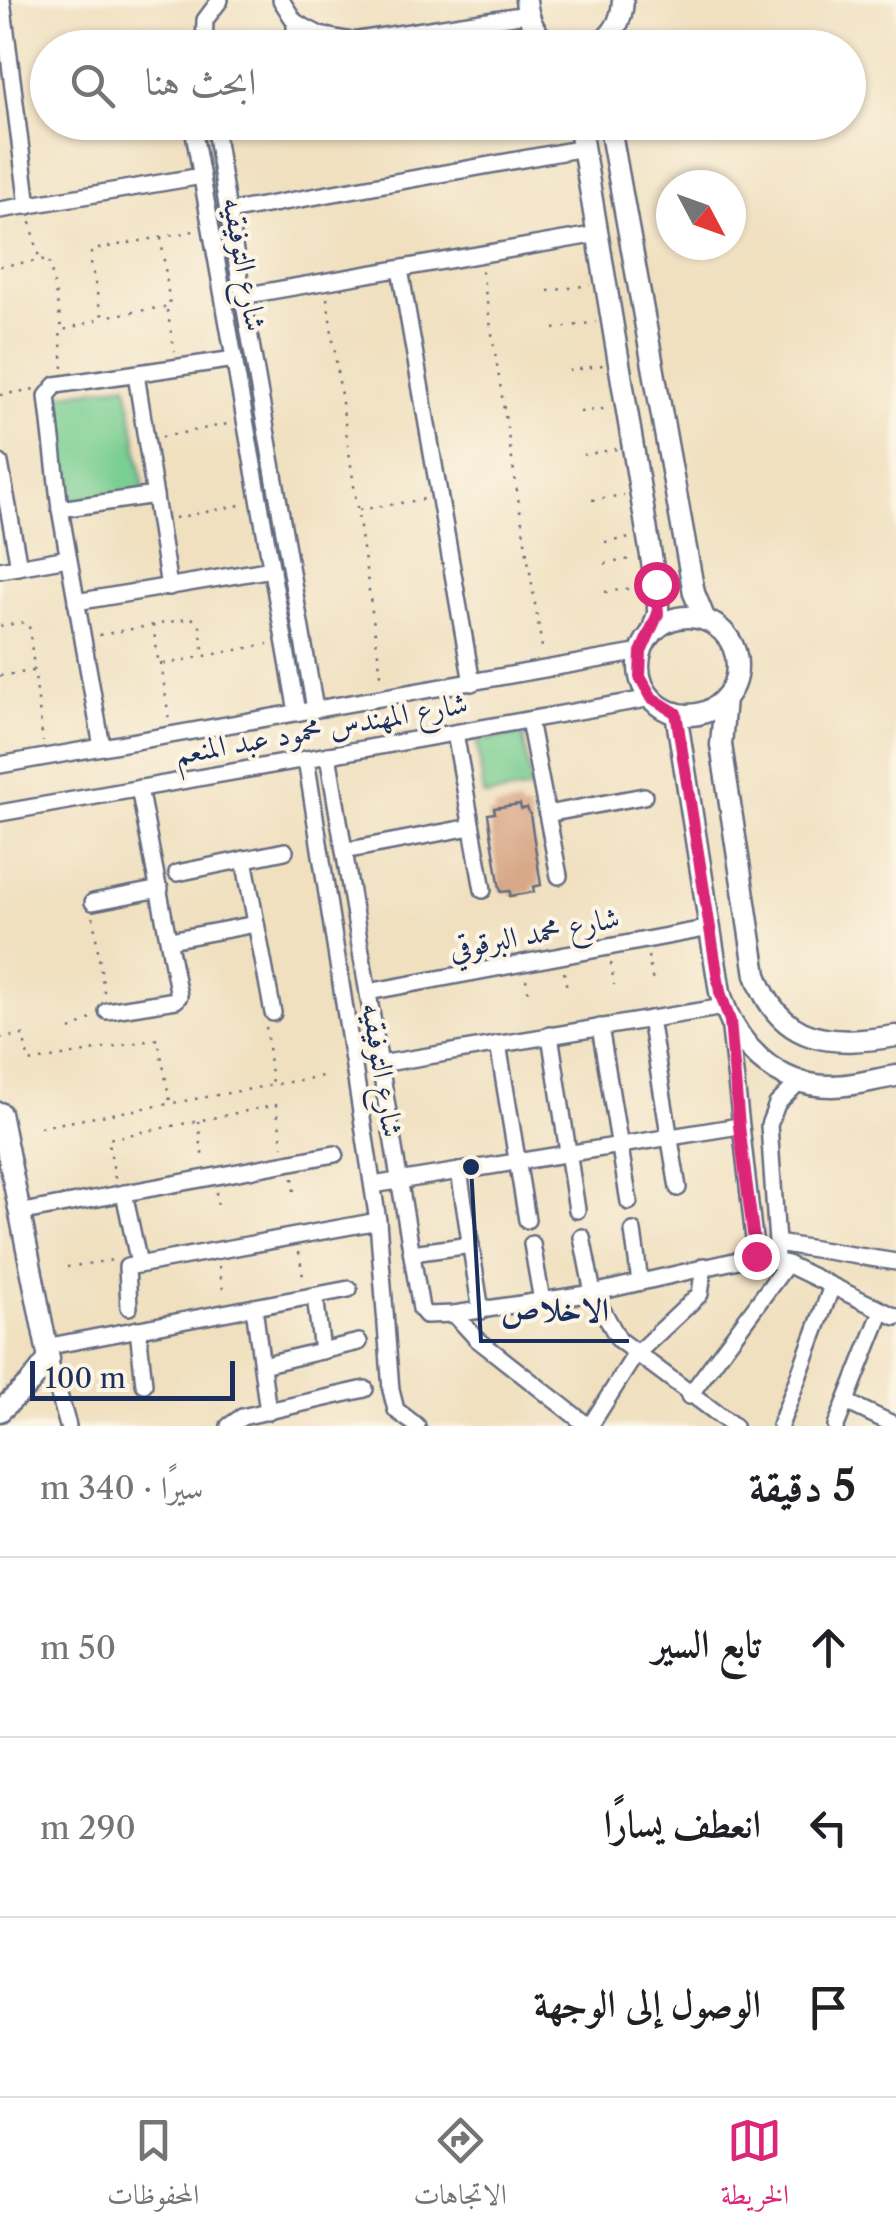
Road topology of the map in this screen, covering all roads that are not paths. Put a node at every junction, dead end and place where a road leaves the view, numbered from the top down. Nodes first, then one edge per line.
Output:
1 (2, 0) edge
2 (220, 0) edge
3 (623, 0) edge
4 (284, 2) edge
5 (527, 7) edge
6 (296, 22) junction
7 (203, 30) edge
8 (296, 30) edge
9 (310, 30) edge
10 (409, 30) edge
11 (541, 30) edge
12 (615, 30) edge
13 (3, 37) edge
14 (7, 104) edge
15 (195, 140) edge
16 (217, 140) edge
17 (582, 140) edge
18 (612, 140) edge
19 (584, 148) junction
20 (202, 176) junction
21 (28, 206) junction
22 (0, 210) edge
23 (228, 212) junction
24 (598, 234) junction
25 (400, 269) junction
26 (242, 296) junction
27 (234, 359) junction
28 (136, 374) junction
29 (0, 463) edge
30 (155, 495) junction
31 (4, 509) edge
32 (60, 510) junction
33 (68, 558) junction
34 (18, 566) junction
35 (272, 568) junction
36 (0, 570) edge
37 (169, 587) junction
38 (76, 602) junction
39 (705, 620) junction
40 (302, 638) junction
41 (284, 641) junction
42 (646, 643) junction
43 (472, 683) junction
44 (652, 698) junction
45 (725, 698) junction
46 (315, 709) junction
47 (296, 712) junction
48 (676, 713) junction
49 (529, 720) junction
50 (455, 733) junction
51 (102, 748) junction
52 (328, 755) junction
53 (306, 759) junction
54 (0, 765) edge
55 (139, 788) junction
56 (644, 796) dead end
57 (0, 812) edge
58 (547, 814) junction
59 (472, 827) junction
60 (285, 850) dead end
61 (344, 851) junction
62 (244, 859) junction
63 (177, 873) dead end
64 (559, 876) dead end
65 (160, 889) junction
66 (483, 890) dead end
67 (94, 902) road end
68 (256, 924) junction
69 (710, 928) junction
70 (170, 940) junction
71 (368, 992) junction
72 (107, 1011) road end
73 (274, 1012) road end
74 (727, 1014) junction
75 (650, 1018) junction
76 (600, 1027) junction
77 (550, 1035) junction
78 (896, 1036) edge
79 (498, 1044) junction
80 (380, 1064) junction
81 (896, 1076) edge
82 (799, 1082) junction
83 (0, 1113) edge
84 (739, 1126) junction
85 (670, 1136) junction
86 (619, 1144) junction
87 (569, 1153) junction
88 (335, 1154) dead end
89 (518, 1162) junction
90 (459, 1172) junction
91 (400, 1182) junction
92 (373, 1185) junction
93 (678, 1188) dead end
94 (121, 1194) junction
95 (628, 1202) dead end
96 (578, 1210) dead end
97 (18, 1213) junction
98 (527, 1220) dead end
99 (378, 1221) junction
100 (633, 1232) dead end
101 (582, 1238) dead end
102 (532, 1244) dead end
103 (471, 1245) junction
104 (412, 1253) junction
105 (779, 1255) junction
106 (756, 1256) junction
107 (896, 1262) edge
108 (133, 1266) junction
109 (704, 1266) junction
110 (640, 1282) junction
111 (832, 1286) junction
112 (349, 1290) dead end
113 (593, 1293) junction
114 (315, 1296) junction
115 (542, 1302) junction
116 (129, 1307) dead end
117 (254, 1307) junction
118 (481, 1311) junction
119 (454, 1314) junction
120 (889, 1314) edge
121 (138, 1330) junction
122 (359, 1342) dead end
123 (322, 1351) junction
124 (47, 1353) junction
125 (635, 1355) junction
126 (262, 1365) junction
127 (144, 1384) dead end
128 (365, 1389) dead end
129 (690, 1396) junction
130 (846, 1402) junction
131 (0, 1411) edge
132 (268, 1412) junction
133 (726, 1424) edge
134 (895, 1424) edge
135 (68, 1426) edge
136 (228, 1426) edge
137 (418, 1426) edge
138 (589, 1426) edge
139 (780, 1426) edge
140 (836, 1426) edge

1 - 13 street
2 - 7 street
3 - 12 street
4 - 6 street
5 - 10 street
5 - 11 street
6 - 8 street
6 - 9 street
13 - 14 street
14 - 21 street
15 - 20 street, شارع التوفيقيه
16 - 23 street, شارع التوفيقيه
17 - 19 street
18 - 39 street
19 - 23 street
19 - 24 street
20 - 21 street
20 - 27 street, شارع التوفيقيه
21 - 22 street
23 - 26 street, شارع التوفيقيه
24 - 25 street
24 - 42 street
25 - 26 street
25 - 43 street
26 - 40 street, شارع التوفيقيه
27 - 28 street
27 - 35 street, شارع التوفيقيه
28 - 30 street
28 - 32 street
29 - 31 street
30 - 32 street
30 - 37 street
31 - 34 street
32 - 33 street
33 - 34 street
33 - 38 street
34 - 36 street
35 - 37 street
35 - 41 street, شارع التوفيقيه
37 - 38 street
38 - 51 street
39 - 42 street
39 - 45 street
40 - 41 street
40 - 46 street, شارع التوفيقيه
41 - 47 street, شارع التوفيقيه
42 - 43 street, شارع المهندس محمود عبد المنعم
42 - 44 street
43 - 46 street, شارع المهندس محمود عبد المنعم
44 - 48 street
44 - 49 street, شارع المهندس محمود عبد المنعم
45 - 48 street
45 - 78 street
46 - 47 street, شارع المهندس محمود عبد المنعم
47 - 51 street, شارع المهندس محمود عبد المنعم
48 - 69 street
49 - 50 street, شارع المهندس محمود عبد المنعم
49 - 58 street
50 - 52 street, شارع المهندس محمود عبد المنعم
50 - 59 street
51 - 54 street, شارع المهندس محمود عبد المنعم
52 - 53 street, شارع المهندس محمود عبد المنعم
52 - 61 street, شارع التوفيقيه
53 - 55 street, شارع المهندس محمود عبد المنعم
53 - 92 street, شارع التوفيقيه
55 - 57 street, شارع المهندس محمود عبد المنعم
55 - 65 street
56 - 58 street
58 - 64 street
59 - 61 street
59 - 66 street
60 - 62 street
61 - 71 street, شارع التوفيقيه
62 - 63 street
62 - 68 street
65 - 67 street
65 - 70 street
68 - 70 street
68 - 73 street
69 - 71 street, شارع محمد البرقوقي
69 - 74 street
70 - 72 street
71 - 80 street, شارع التوفيقيه
74 - 75 street
74 - 82 street
74 - 84 street
75 - 76 street
75 - 85 street
76 - 77 street
76 - 86 street
77 - 79 street
77 - 87 street
79 - 80 street
79 - 89 street
80 - 91 street, شارع التوفيقيه
81 - 82 street
82 - 105 street
83 - 97 street
84 - 85 street
84 - 106 street
85 - 86 street
85 - 93 street
86 - 87 street
86 - 95 street
87 - 89 street
87 - 96 street
88 - 94 street
89 - 90 street
89 - 98 street
90 - 91 street
90 - 103 street
91 - 92 street
91 - 104 street, شارع التوفيقيه
92 - 99 street, شارع التوفيقيه
94 - 97 street
94 - 108 street
97 - 124 street
99 - 108 street
99 - 137 street, شارع التوفيقيه
100 - 110 street
101 - 113 street
102 - 115 street
103 - 104 street
103 - 118 street
104 - 119 street, شارع التوفيقيه
105 - 106 street
105 - 107 street
105 - 111 street
105 - 129 street
106 - 109 street
108 - 116 street
109 - 110 street
109 - 125 street
110 - 113 street
111 - 120 street
111 - 139 street
112 - 114 street
113 - 115 street
113 - 125 street
114 - 117 street
114 - 123 street
115 - 118 street
117 - 121 street
117 - 126 street
118 - 119 street
119 - 138 street
120 - 130 street
121 - 124 street
121 - 127 street
122 - 123 street
123 - 126 street
124 - 131 street
124 - 135 street
125 - 129 street
125 - 138 street
126 - 132 street
128 - 132 street
129 - 133 street
130 - 134 street
130 - 140 street
132 - 136 street

